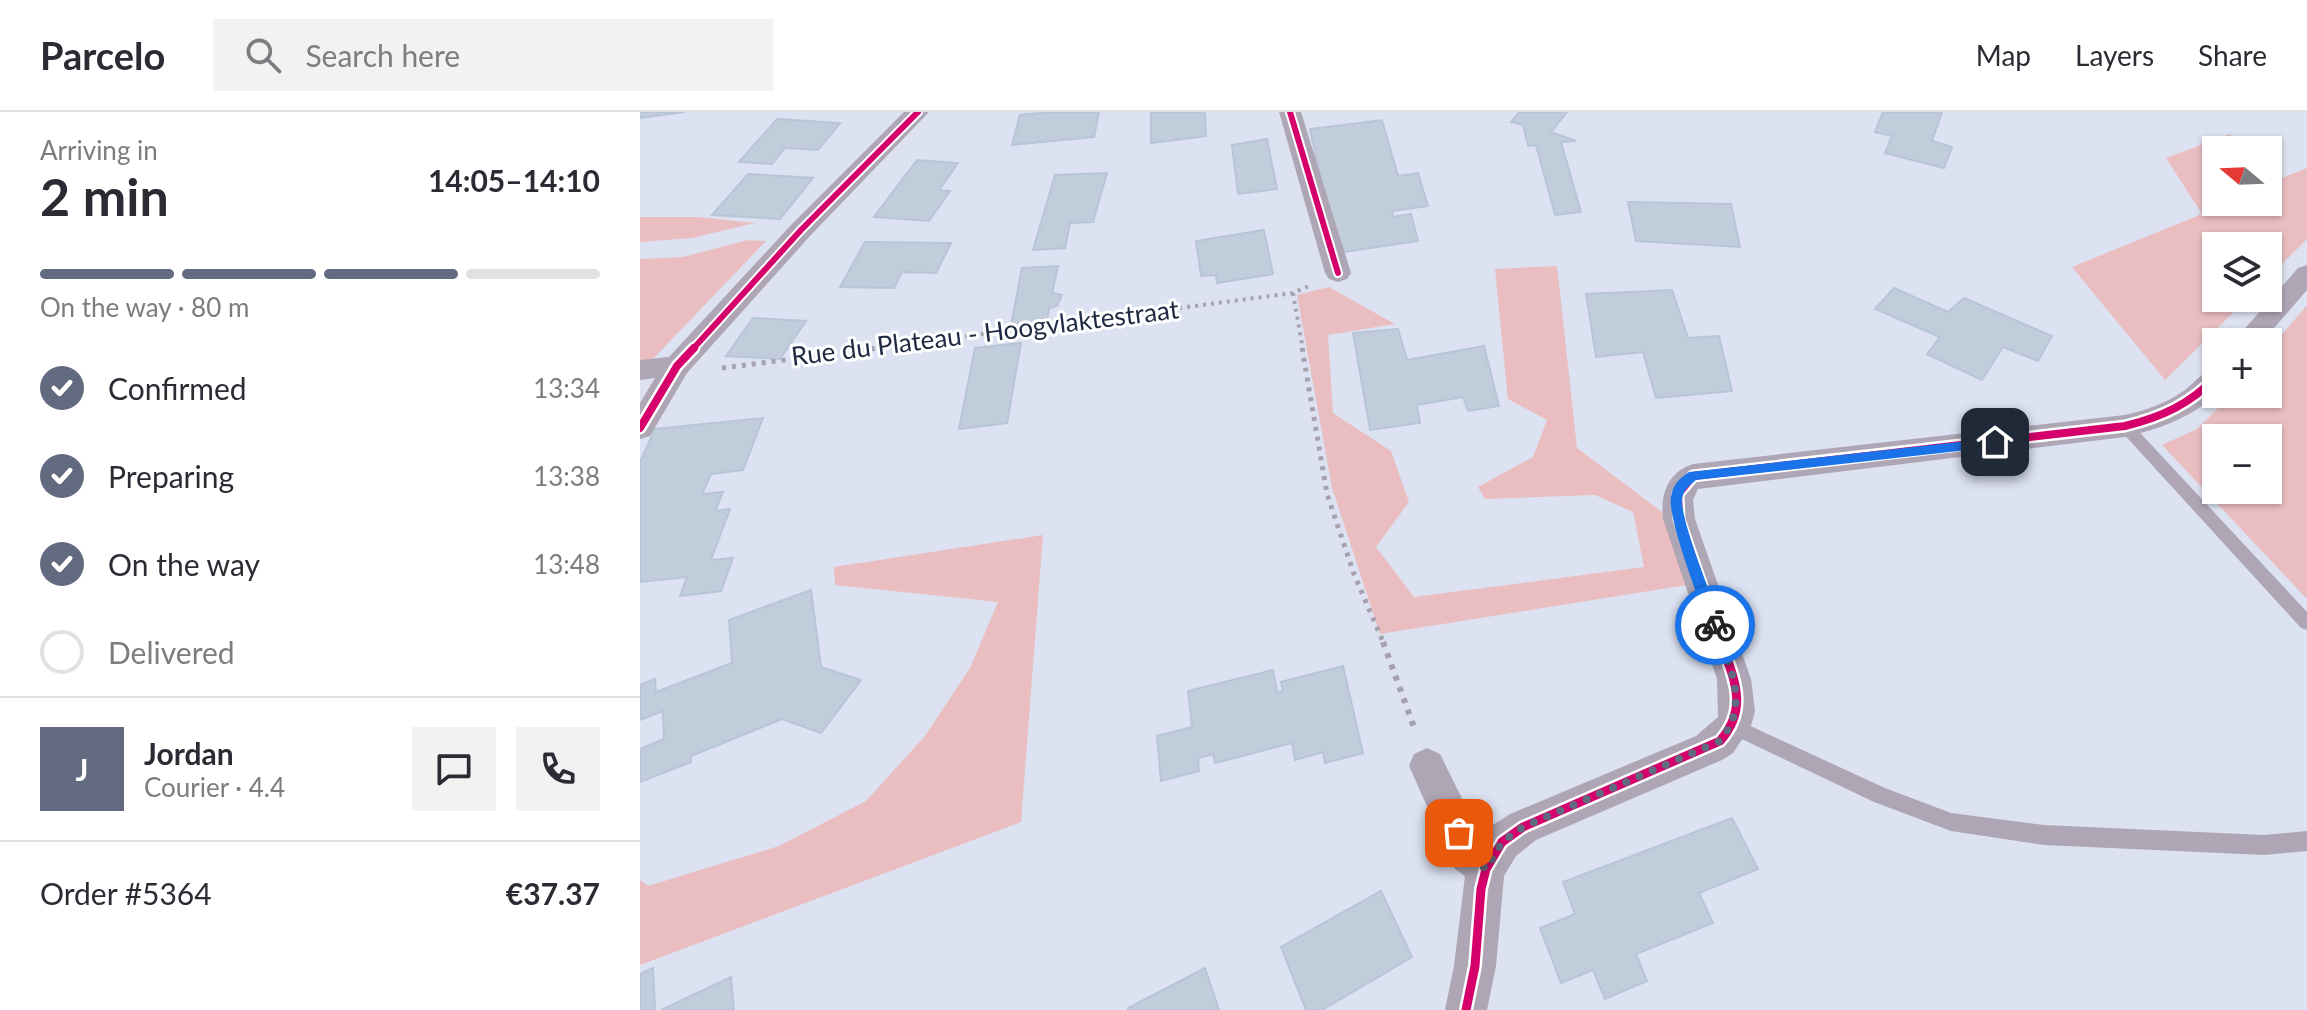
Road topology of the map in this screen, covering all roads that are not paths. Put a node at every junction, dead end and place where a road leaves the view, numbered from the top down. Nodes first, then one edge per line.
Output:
1 (918, 112) edge
2 (1290, 112) edge
3 (1338, 273) road end
4 (2307, 274) edge
5 (2259, 328) edge
6 (677, 366) junction
7 (640, 370) edge
8 (2202, 391) edge
9 (2125, 426) junction
10 (640, 428) edge
11 (2307, 623) edge
12 (1733, 726) junction
13 (1427, 766) road end
14 (2307, 841) edge
15 (1486, 869) junction
16 (1466, 1010) edge

1 - 6 street
2 - 3 street
4 - 5 street
6 - 7 street
6 - 10 street
8 - 9 street
9 - 11 lane
9 - 12 street
12 - 14 lane
12 - 15 street
13 - 15 street
15 - 16 street

